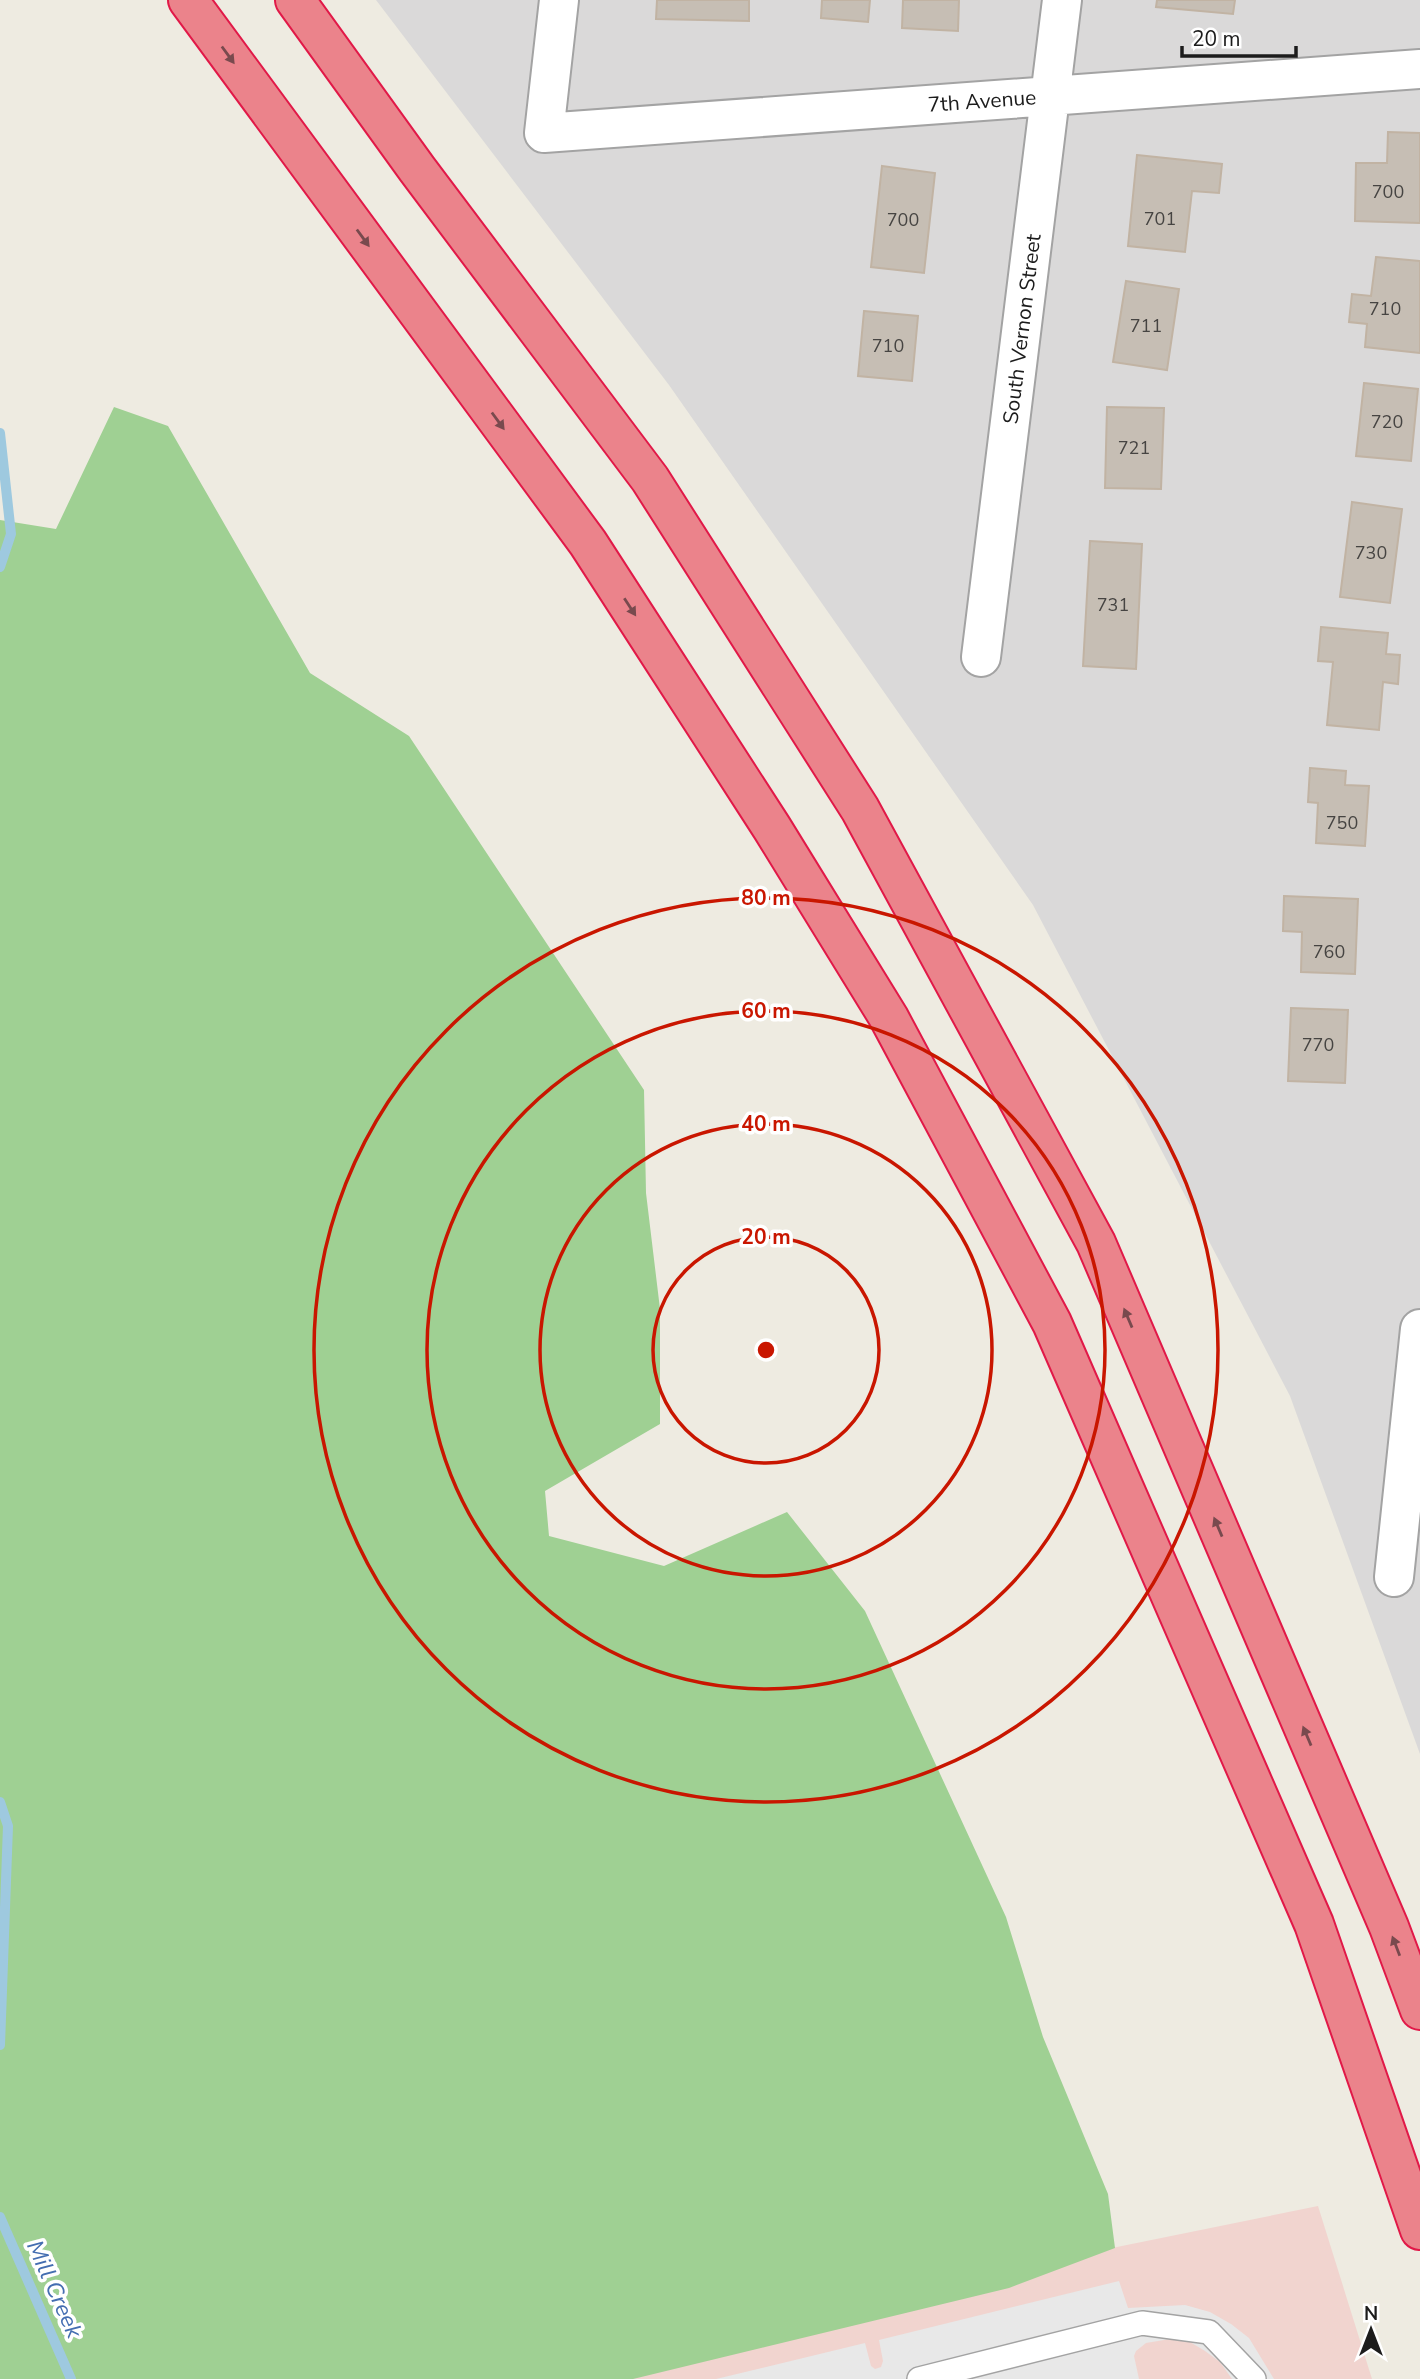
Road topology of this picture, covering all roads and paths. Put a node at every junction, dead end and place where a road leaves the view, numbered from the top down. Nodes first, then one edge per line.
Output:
1 (188, 0) edge
2 (295, 0) edge
3 (559, 0) edge
4 (1062, 0) edge
5 (1420, 69) edge
6 (1051, 96) junction
7 (981, 657) dead end
8 (1420, 1329) edge
9 (1394, 1577) dead end
10 (1420, 2010) edge
11 (1420, 2230) edge
12 (919, 2379) edge
13 (1254, 2379) edge

1 -> 11 highway
10 -> 2 highway
3 - 6 street, 7th Avenue
4 - 6 street, South Vernon Street
5 - 6 street, 7th Avenue
6 - 7 street, South Vernon Street
8 - 9 street
12 - 13 lane

